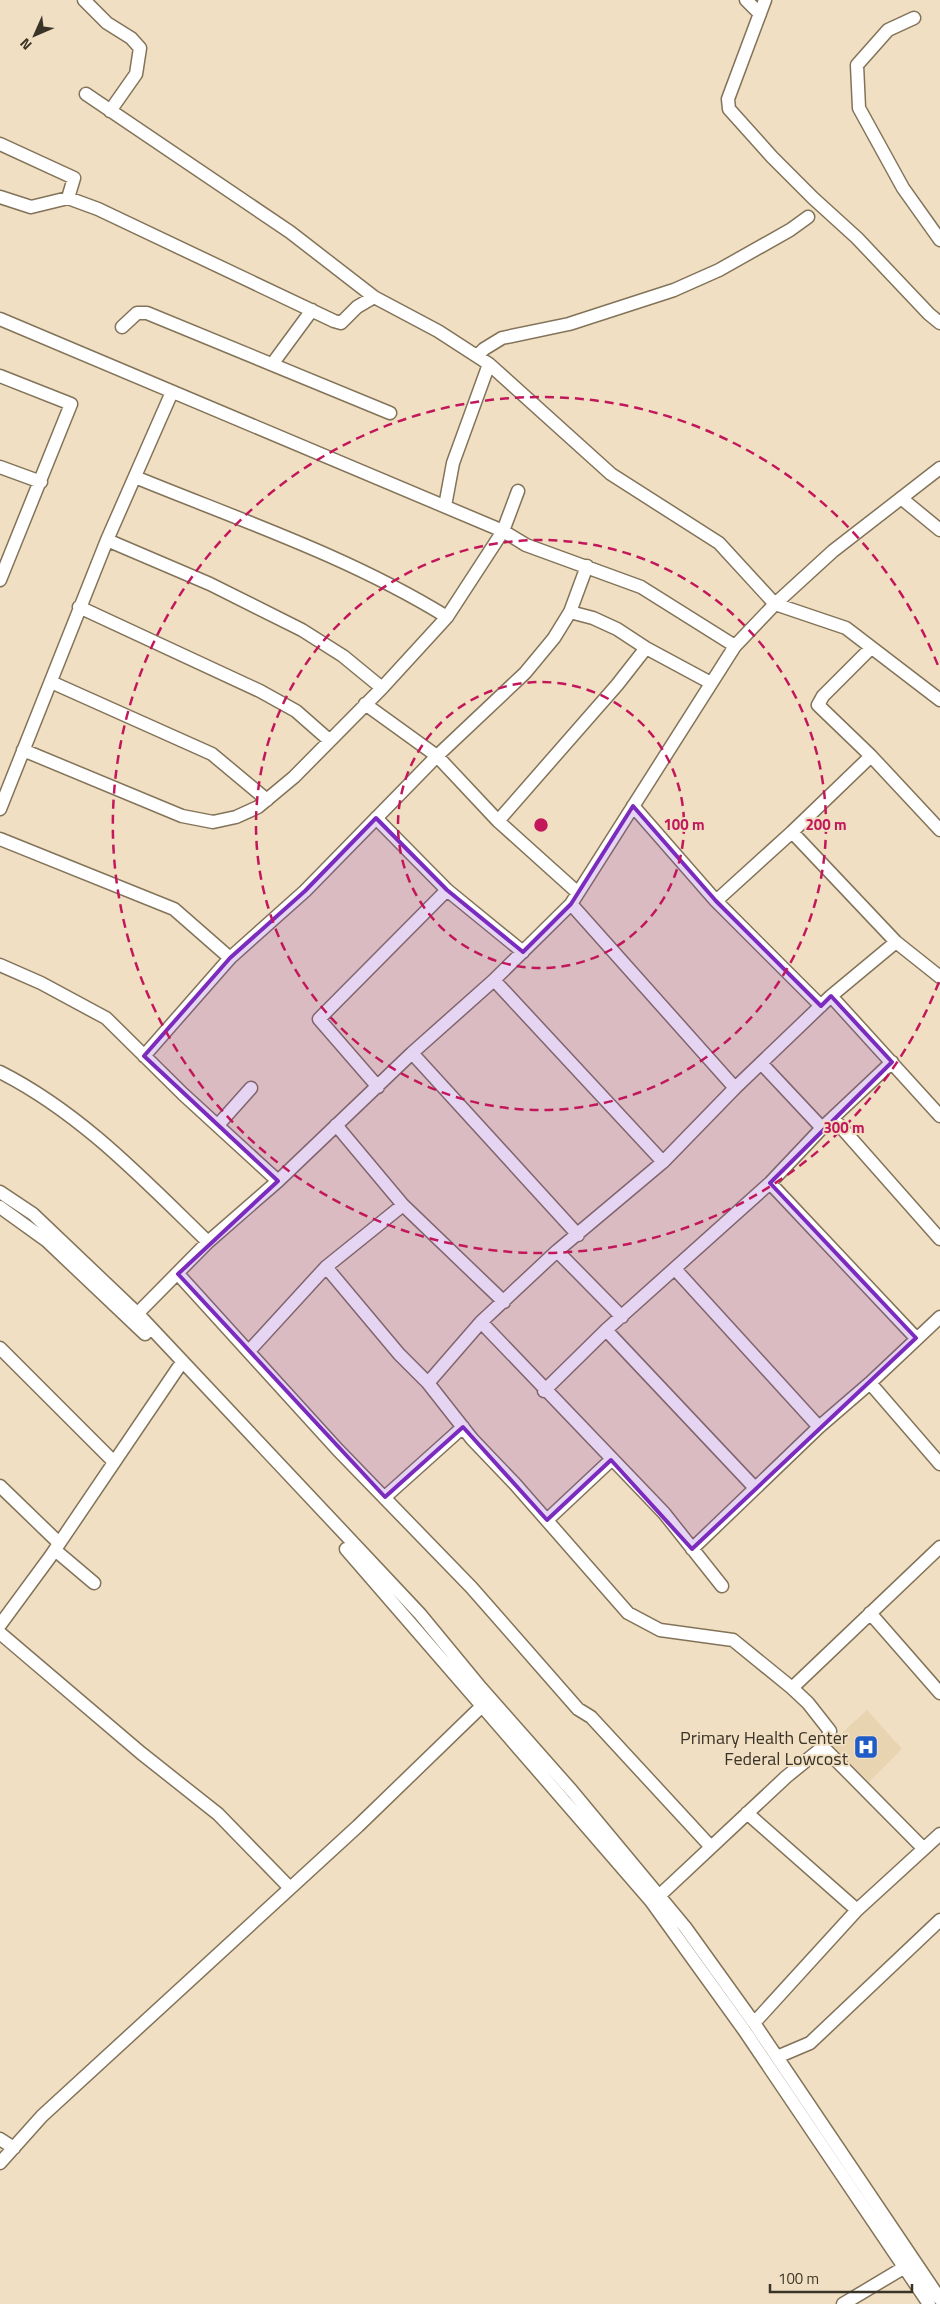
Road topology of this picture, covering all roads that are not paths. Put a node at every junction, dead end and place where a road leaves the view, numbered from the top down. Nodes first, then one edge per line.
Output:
1 (84, 0) edge
2 (746, 0) edge
3 (765, 0) edge
4 (760, 14) junction
5 (914, 18) dead end
6 (86, 94) dead end
7 (110, 110) junction
8 (0, 144) edge
9 (0, 197) edge
10 (68, 198) junction
11 (808, 217) dead end
12 (940, 240) edge
13 (374, 297) junction
14 (312, 310) junction
15 (0, 319) edge
16 (940, 323) edge
17 (122, 328) dead end
18 (477, 356) junction
19 (273, 364) junction
20 (489, 364) junction
21 (0, 376) edge
22 (172, 392) junction
23 (390, 413) dead end
24 (0, 467) edge
25 (940, 468) edge
26 (135, 477) junction
27 (41, 482) junction
28 (518, 491) dead end
29 (901, 498) junction
30 (445, 506) junction
31 (940, 530) edge
32 (503, 531) junction
33 (107, 540) junction
34 (4, 561) edge
35 (587, 566) junction
36 (0, 580) edge
37 (775, 604) junction
38 (79, 607) junction
39 (570, 612) junction
40 (447, 617) junction
41 (735, 646) junction
42 (646, 648) junction
43 (871, 648) junction
44 (51, 682) junction
45 (711, 683) junction
46 (382, 688) junction
47 (940, 700) edge
48 (365, 704) junction
49 (329, 740) junction
50 (23, 750) junction
51 (437, 756) junction
52 (871, 756) junction
53 (267, 800) junction
54 (633, 806) junction
55 (0, 809) edge
56 (376, 818) junction
57 (498, 821) junction
58 (940, 830) edge
59 (792, 832) junction
60 (0, 840) edge
61 (447, 890) junction
62 (574, 898) junction
63 (716, 901) junction
64 (896, 942) junction
65 (523, 952) junction
66 (230, 958) junction
67 (0, 965) edge
68 (940, 978) edge
69 (494, 980) junction
70 (831, 996) junction
71 (821, 1006) junction
72 (412, 1053) junction
73 (144, 1056) junction
74 (892, 1062) junction
75 (761, 1063) junction
76 (0, 1072) edge
77 (378, 1087) junction
78 (251, 1088) dead end
79 (735, 1088) junction
80 (940, 1116) edge
81 (833, 1118) junction
82 (218, 1125) junction
83 (336, 1125) junction
84 (822, 1128) junction
85 (663, 1162) junction
86 (278, 1181) junction
87 (770, 1183) junction
88 (0, 1192) edge
89 (403, 1205) junction
90 (0, 1207) edge
91 (578, 1235) junction
92 (940, 1239) edge
93 (208, 1242) junction
94 (557, 1251) junction
95 (326, 1267) junction
96 (675, 1269) junction
97 (178, 1274) junction
98 (504, 1302) junction
99 (135, 1317) junction
100 (622, 1317) junction
101 (940, 1317) edge
102 (481, 1322) junction
103 (606, 1330) junction
104 (916, 1338) junction
105 (0, 1348) edge
106 (249, 1351) junction
107 (178, 1368) junction
108 (428, 1383) junction
109 (870, 1383) junction
110 (544, 1391) junction
111 (463, 1427) junction
112 (819, 1427) junction
113 (611, 1460) junction
114 (114, 1462) junction
115 (940, 1464) edge
116 (0, 1486) edge
117 (754, 1488) junction
118 (385, 1497) junction
119 (548, 1520) junction
120 (59, 1543) junction
121 (940, 1546) edge
122 (692, 1549) junction
123 (94, 1583) dead end
124 (722, 1586) dead end
125 (870, 1613) junction
126 (1, 1624) edge
127 (792, 1688) junction
128 (940, 1693) edge
129 (482, 1706) junction
130 (823, 1747) junction
131 (747, 1813) junction
132 (940, 1834) edge
133 (711, 1847) junction
134 (924, 1849) junction
135 (290, 1888) junction
136 (660, 1895) junction
137 (856, 1910) junction
138 (940, 1920) edge
139 (754, 2023) junction
140 (777, 2057) junction
141 (0, 2139) edge
142 (14, 2148) junction
143 (0, 2163) edge
144 (905, 2267) junction
145 (940, 2299) edge
146 (842, 2304) edge
147 (929, 2304) edge

1 - 7 street
2 - 4 street
3 - 4 street
4 - 16 street
5 - 12 street
6 - 7 street
7 - 13 street
8 - 10 street
9 - 10 street
10 - 14 street
11 - 18 street
13 - 14 street
13 - 18 street
14 - 19 street
15 - 22 street
17 - 19 street
18 - 20 street
19 - 23 street
20 - 30 street
20 - 37 street
21 - 27 street
22 - 26 street
22 - 30 street
24 - 27 street
25 - 29 street
26 - 33 street
26 - 40 street
27 - 34 street
28 - 32 street
29 - 31 street
29 - 37 street
30 - 32 street
32 - 35 street
32 - 40 street
33 - 38 street
33 - 46 street
34 - 36 street
35 - 39 street
35 - 41 street
37 - 41 street
37 - 43 street
38 - 44 street
38 - 49 street
39 - 42 street
39 - 51 street
40 - 46 street
41 - 45 street
42 - 45 street
42 - 57 street
43 - 47 street
43 - 52 street
44 - 50 street
44 - 53 street
45 - 54 street
46 - 48 street
48 - 49 street
48 - 51 street
49 - 53 street
50 - 53 street
50 - 55 street
51 - 56 street
51 - 57 street
52 - 58 street
52 - 59 street
54 - 62 street
54 - 63 street
56 - 61 street
56 - 66 street
57 - 62 street
59 - 63 street
59 - 64 street
60 - 66 street
61 - 65 street
61 - 77 street
62 - 65 street
62 - 79 street
63 - 71 street
64 - 68 street
64 - 70 street
65 - 69 street
66 - 73 street
67 - 73 street
69 - 72 street
69 - 85 street
70 - 71 street
70 - 74 street
71 - 75 street
72 - 77 street
72 - 91 street
73 - 82 street
74 - 80 street
74 - 81 street
75 - 79 street
75 - 84 street
76 - 93 street
77 - 83 street
78 - 82 street
79 - 85 street
81 - 84 street
81 - 92 street
82 - 86 street
83 - 86 street
83 - 89 street
84 - 87 street
85 - 91 street
86 - 93 street
87 - 96 street
87 - 104 street
88 - 99 street
89 - 95 street
89 - 98 street
90 - 99 street
91 - 94 street
93 - 97 street
94 - 98 street
94 - 100 street
95 - 106 street
95 - 108 street
96 - 100 street
96 - 112 street
97 - 99 street
97 - 106 street
98 - 102 street
99 - 107 street
99 - 136 street
100 - 103 street
101 - 104 street
102 - 108 street
102 - 110 street
103 - 110 street
103 - 117 street
104 - 109 street
105 - 114 street
106 - 118 street
107 - 114 street
107 - 129 street
108 - 111 street
109 - 112 street
109 - 115 street
110 - 113 street
111 - 118 street
111 - 119 street
112 - 117 street
113 - 119 street
113 - 122 street
114 - 120 street
116 - 120 street
117 - 122 street
118 - 133 street
119 - 127 street
120 - 123 street
120 - 126 street
121 - 125 street
122 - 124 street
125 - 127 street
125 - 128 street
126 - 135 street
127 - 130 street
129 - 135 street
129 - 144 street
130 - 131 street
130 - 134 street
131 - 133 street
131 - 137 street
132 - 134 street
133 - 136 street
134 - 137 street
135 - 142 street
136 - 139 street
137 - 139 street
138 - 140 street
139 - 140 street
140 - 145 street
141 - 142 street
142 - 143 street
144 - 146 street
144 - 147 street

